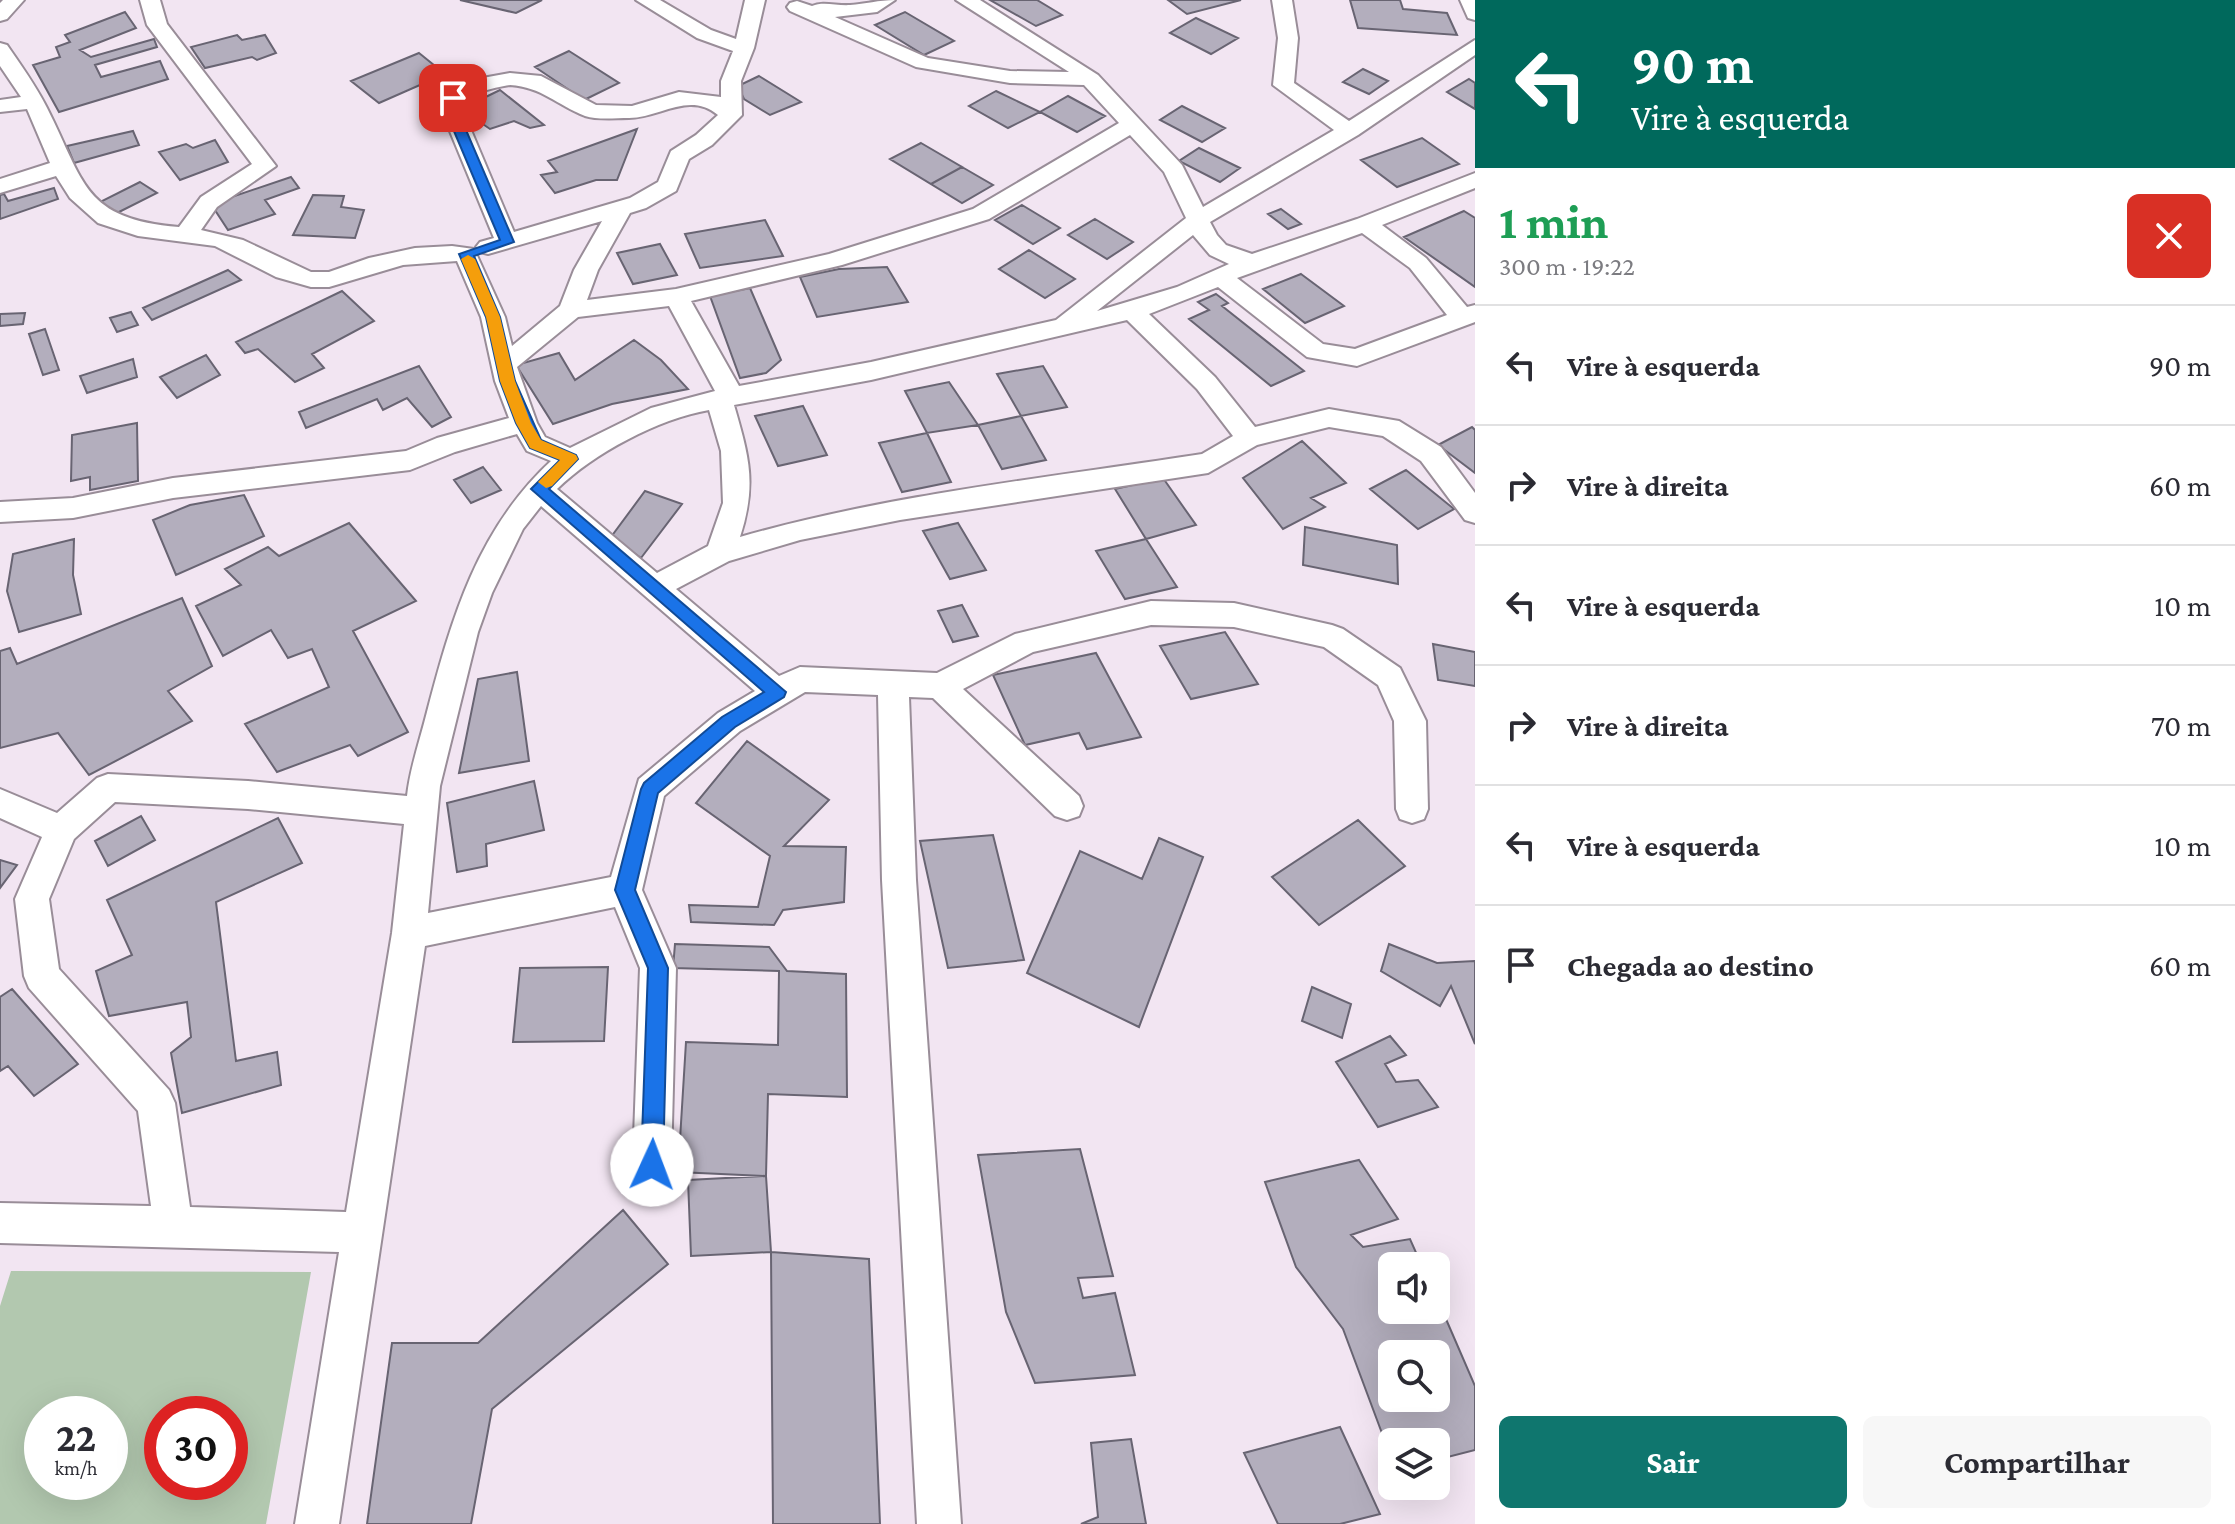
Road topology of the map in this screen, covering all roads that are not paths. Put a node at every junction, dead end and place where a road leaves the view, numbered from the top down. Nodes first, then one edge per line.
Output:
1 (14, 0) edge
2 (150, 0) edge
3 (646, 0) edge
4 (755, 0) edge
5 (773, 0) edge
6 (885, 0) edge
7 (966, 0) edge
8 (1282, 0) edge
9 (1470, 0) edge
10 (797, 7) junction
11 (1475, 14) edge
12 (0, 15) edge
13 (1475, 46) edge
14 (744, 48) junction
15 (0, 49) edge
16 (1091, 79) junction
17 (34, 102) junction
18 (0, 106) edge
19 (731, 115) junction
20 (1133, 124) junction
21 (1350, 130) junction
22 (61, 167) junction
23 (1475, 180) edge
24 (0, 186) edge
25 (621, 208) junction
26 (1198, 220) junction
27 (1365, 224) junction
28 (188, 234) junction
29 (507, 242) junction
30 (466, 254) junction
31 (1253, 262) junction
32 (1220, 277) junction
33 (676, 297) junction
34 (571, 310) junction
35 (1132, 311) junction
36 (1468, 315) edge
37 (1057, 330) junction
38 (504, 364) junction
39 (726, 398) junction
40 (524, 423) junction
41 (1249, 438) junction
42 (571, 459) junction
43 (539, 489) junction
44 (0, 512) edge
45 (1475, 513) edge
46 (720, 553) junction
47 (653, 588) junction
48 (893, 684) junction
49 (940, 686) junction
50 (777, 692) junction
51 (0, 803) edge
52 (1067, 806) dead end
53 (1412, 809) dead end
54 (423, 812) junction
55 (61, 830) junction
56 (625, 890) junction
57 (409, 933) junction
58 (652, 1165) dead end
59 (0, 1223) edge
60 (173, 1226) junction
61 (364, 1233) junction
62 (317, 1524) edge
63 (939, 1524) edge

1 - 12 street
2 - 28 street
3 - 14 street
4 - 14 street
5 - 10 street
6 - 10 street
7 - 16 street
8 - 21 street
9 - 11 street
10 - 16 street
13 - 21 street
14 - 19 street
15 - 17 street
16 - 20 street
17 - 18 street
17 - 22 street
19 - 25 street
19 - 29 street
20 - 26 street
20 - 33 street
21 - 26 street
22 - 24 street
22 - 28 street
23 - 27 street
25 - 29 street
25 - 34 street
26 - 31 street
26 - 37 street
27 - 31 street
27 - 36 street
28 - 30 street
29 - 30 street
30 - 38 street
31 - 32 street
32 - 35 street
32 - 36 street
33 - 34 street
33 - 39 street
34 - 38 street
35 - 37 street
35 - 41 street
37 - 39 street
38 - 40 street
39 - 42 street
39 - 46 street
40 - 42 street
40 - 44 street
41 - 45 street
41 - 46 street
42 - 43 street
43 - 47 street
43 - 54 street
46 - 47 street
47 - 50 street
48 - 49 street
48 - 50 street
48 - 63 street
49 - 52 street
49 - 53 street
50 - 56 street
51 - 55 street
54 - 55 street
54 - 57 street
55 - 60 street
56 - 57 street
56 - 58 street
57 - 61 street
59 - 60 street
60 - 61 street
61 - 62 street

